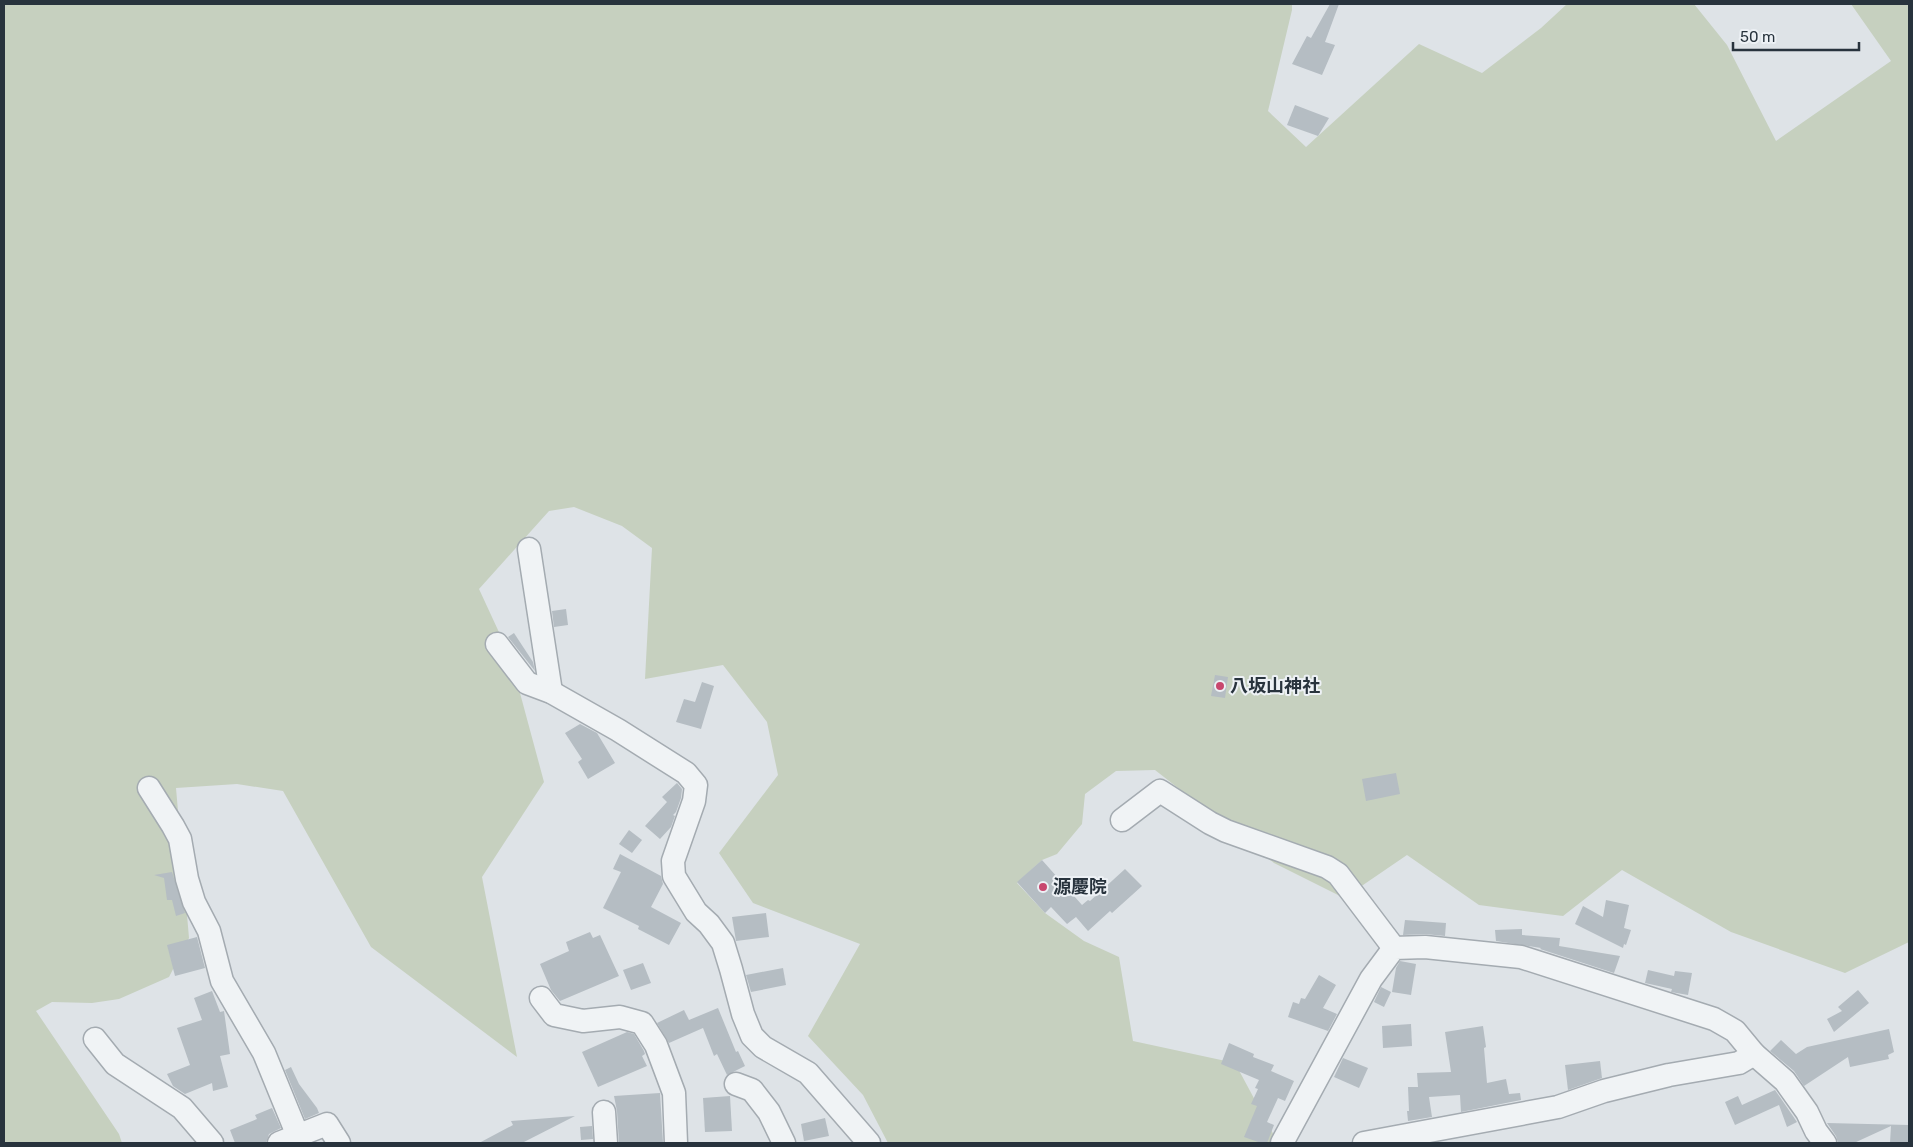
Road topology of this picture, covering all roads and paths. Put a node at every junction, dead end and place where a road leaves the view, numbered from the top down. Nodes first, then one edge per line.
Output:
1 (528, 549) dead end
2 (497, 644) dead end
3 (551, 692) junction
4 (149, 788) dead end
5 (1122, 820) dead end
6 (1394, 948) junction
7 (541, 998) dead end
8 (95, 1039) dead end
9 (1754, 1054) junction
10 (736, 1084) dead end
11 (164, 1095) junction
12 (604, 1112) dead end
13 (289, 1140) edge
14 (192, 1143) edge
15 (212, 1143) edge
16 (339, 1143) edge
17 (606, 1143) edge
18 (676, 1143) edge
19 (784, 1143) edge
20 (869, 1143) edge
21 (1282, 1143) edge
22 (1364, 1143) edge
23 (1825, 1143) edge

1 - 3 street
2 - 3 street
3 - 20 street
4 - 13 street
5 - 6 street
6 - 9 street
6 - 21 street
7 - 18 street
8 - 11 street
9 - 22 street
9 - 23 street
10 - 19 street
11 - 14 street
11 - 15 street
12 - 17 street
13 - 16 street

